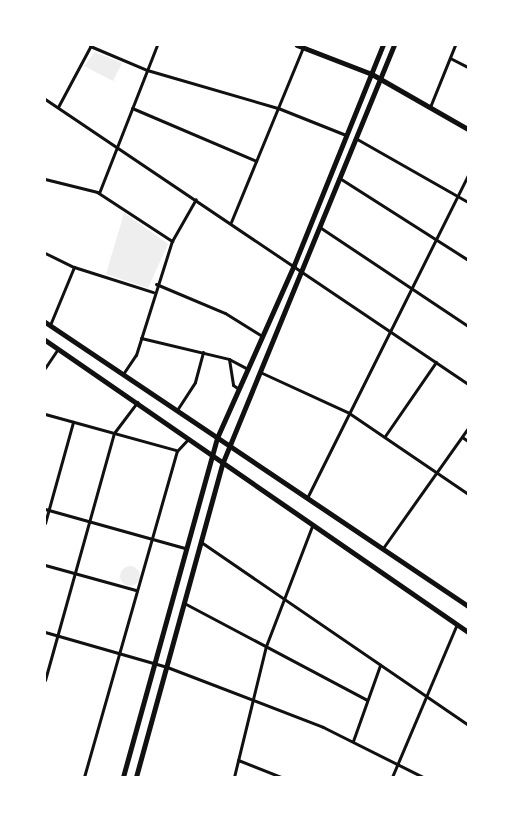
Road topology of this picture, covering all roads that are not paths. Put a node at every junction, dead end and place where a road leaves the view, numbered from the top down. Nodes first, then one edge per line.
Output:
1 (156, 45) edge
2 (383, 45) edge
3 (394, 45) edge
4 (455, 45) edge
5 (90, 46) edge
6 (304, 46) edge
7 (450, 58) junction
8 (468, 67) edge
9 (147, 70) junction
10 (372, 74) junction
11 (381, 79) junction
12 (45, 99) edge
13 (58, 107) junction
14 (430, 107) junction
15 (132, 108) junction
16 (278, 108) junction
17 (468, 129) edge
18 (348, 136) junction
19 (357, 139) junction
20 (117, 147) junction
21 (256, 161) junction
22 (468, 175) edge
23 (45, 179) edge
24 (341, 179) junction
25 (99, 193) junction
26 (457, 196) junction
27 (196, 199) junction
28 (468, 202) edge
29 (231, 222) junction
30 (321, 228) junction
31 (435, 239) junction
32 (172, 241) junction
33 (45, 253) edge
34 (468, 260) edge
35 (294, 265) junction
36 (74, 267) junction
37 (304, 270) junction
38 (156, 284) junction
39 (410, 287) junction
40 (153, 292) junction
41 (47, 324) edge
42 (468, 326) edge
43 (388, 329) junction
44 (262, 337) junction
45 (141, 338) junction
46 (45, 340) edge
47 (58, 349) junction
48 (203, 352) junction
49 (229, 359) junction
50 (436, 362) junction
51 (45, 368) edge
52 (248, 369) junction
53 (260, 372) junction
54 (123, 375) junction
55 (468, 384) edge
56 (239, 389) junction
57 (137, 402) junction
58 (176, 411) junction
59 (350, 412) junction
60 (45, 414) edge
61 (73, 422) junction
62 (468, 428) edge
63 (114, 433) junction
64 (385, 436) junction
65 (462, 437) junction
66 (189, 438) junction
67 (217, 438) junction
68 (468, 441) edge
69 (229, 446) junction
70 (177, 451) junction
71 (212, 454) junction
72 (223, 462) junction
73 (437, 471) junction
74 (468, 494) edge
75 (307, 498) junction
76 (47, 509) edge
77 (89, 521) junction
78 (45, 523) edge
79 (313, 524) junction
80 (151, 538) junction
81 (201, 542) junction
82 (185, 548) junction
83 (383, 548) junction
84 (45, 565) edge
85 (75, 573) junction
86 (136, 590) junction
87 (284, 599) junction
88 (184, 603) junction
89 (468, 604) edge
90 (457, 624) junction
91 (45, 632) edge
92 (468, 632) edge
93 (57, 635) junction
94 (266, 646) junction
95 (119, 652) junction
96 (154, 663) junction
97 (380, 664) junction
98 (166, 667) junction
99 (45, 680) edge
100 (425, 695) junction
101 (367, 700) junction
102 (252, 703) junction
103 (468, 725) edge
104 (353, 741) junction
105 (238, 760) junction
106 (398, 762) junction
107 (84, 777) edge
108 (123, 777) edge
109 (136, 777) edge
110 (234, 777) edge
111 (281, 777) edge
112 (392, 777) edge
113 (422, 777) edge

1 - 9 street
2 - 10 street
3 - 11 street
4 - 7 street
5 - 9 street
5 - 13 street
6 - 10 street
6 - 16 street
7 - 8 street
7 - 14 street
9 - 15 street
9 - 16 street
10 - 11 street
10 - 18 street
11 - 14 street
11 - 19 street
12 - 13 street
13 - 20 street
14 - 17 street
15 - 20 street
15 - 21 street
16 - 18 street
16 - 21 street
18 - 35 street
19 - 24 street
19 - 26 street
20 - 25 street
20 - 27 street
21 - 29 street
22 - 26 street
23 - 25 street
24 - 30 street
24 - 31 street
25 - 32 street
26 - 28 street
26 - 31 street
27 - 29 street
27 - 32 street
29 - 35 street
30 - 37 street
30 - 39 street
31 - 34 street
31 - 39 street
32 - 38 street
33 - 36 street
35 - 37 street
35 - 44 street
36 - 40 street
36 - 41 street
37 - 43 street
37 - 53 street
38 - 40 street
38 - 44 street
39 - 42 street
39 - 43 street
40 - 45 street
41 - 54 highway
43 - 50 street
43 - 59 street
44 - 52 street
45 - 48 street
45 - 54 street
46 - 47 highway
47 - 51 street
47 - 57 highway
48 - 49 street
48 - 58 street
49 - 52 street
49 - 56 street
50 - 55 street
50 - 64 street
52 - 56 street
53 - 59 street
53 - 69 street
54 - 58 highway
56 - 67 street
57 - 63 street
57 - 66 highway
58 - 67 highway
59 - 64 street
59 - 75 street
60 - 61 street
61 - 63 street
61 - 76 street
62 - 65 street
63 - 70 street
63 - 77 street
64 - 73 street
65 - 68 street
65 - 73 street
66 - 70 street
66 - 71 highway
67 - 69 highway
67 - 71 street
69 - 72 street
69 - 75 highway
70 - 80 street
71 - 72 highway
71 - 82 street
72 - 79 highway
72 - 81 street
73 - 74 street
73 - 83 street
75 - 83 highway
76 - 77 street
76 - 78 street
77 - 80 street
77 - 85 street
79 - 87 street
79 - 90 highway
80 - 82 street
80 - 86 street
81 - 87 street
81 - 88 street
82 - 96 street
83 - 89 highway
84 - 85 street
85 - 86 street
85 - 93 street
86 - 95 street
87 - 94 street
87 - 97 street
88 - 94 street
88 - 98 street
90 - 92 highway
90 - 100 street
91 - 93 street
93 - 95 street
93 - 99 street
94 - 101 street
94 - 102 street
95 - 96 street
95 - 107 street
96 - 98 street
96 - 108 street
97 - 100 street
97 - 101 street
98 - 102 street
98 - 109 street
100 - 103 street
100 - 106 street
101 - 104 street
102 - 104 street
102 - 105 street
104 - 106 street
105 - 110 street
105 - 111 street
106 - 112 street
106 - 113 street

